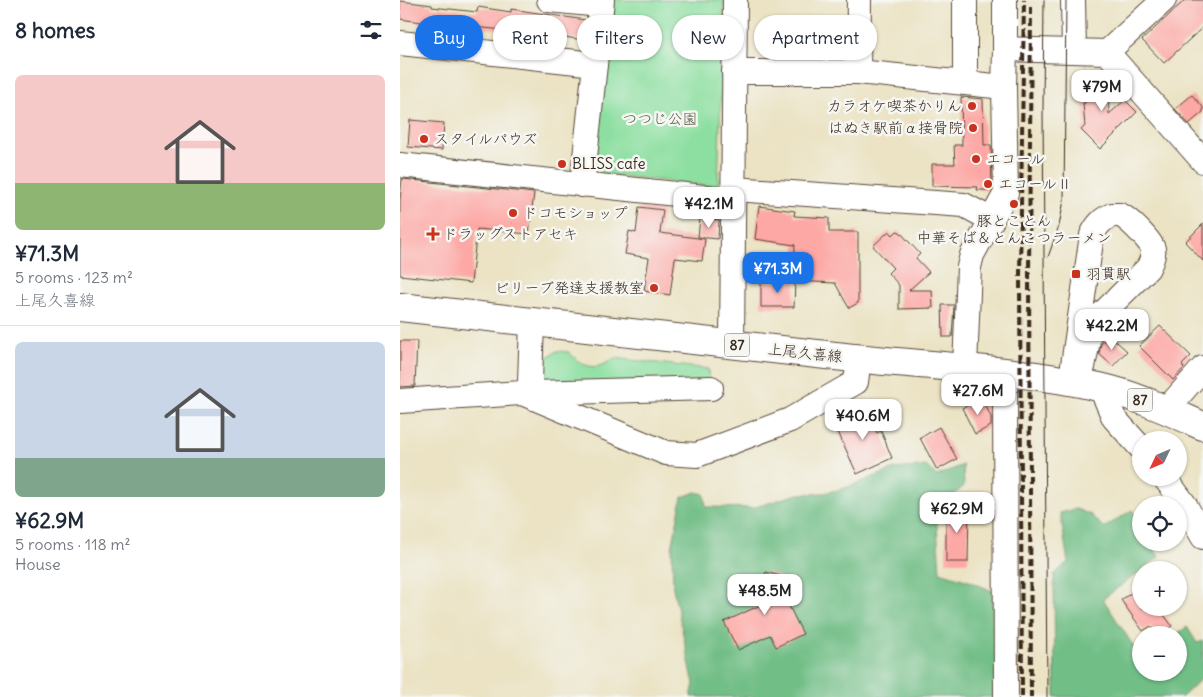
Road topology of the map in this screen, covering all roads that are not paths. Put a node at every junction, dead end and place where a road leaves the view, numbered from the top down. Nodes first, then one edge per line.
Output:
1 (549, 0) edge
2 (735, 0) edge
3 (859, 0) edge
4 (965, 0) edge
5 (1004, 0) edge
6 (1073, 0) edge
7 (1164, 0) edge
8 (601, 3) edge
9 (400, 43) edge
10 (1005, 49) junction
11 (1074, 51) junction
12 (1107, 52) junction
13 (595, 64) junction
14 (734, 72) junction
15 (858, 72) junction
16 (965, 83) junction
17 (1004, 87) junction
18 (1203, 161) edge
19 (400, 165) edge
20 (582, 185) junction
21 (733, 195) junction
22 (992, 220) junction
23 (1088, 268) junction
24 (1119, 297) junction
25 (400, 307) edge
26 (532, 322) junction
27 (732, 344) junction
28 (860, 359) junction
29 (965, 368) junction
30 (1203, 368) edge
31 (1005, 373) junction
32 (1074, 383) junction
33 (711, 388) dead end
34 (1101, 388) junction
35 (522, 393) junction
36 (400, 401) edge
37 (1166, 410) junction
38 (1203, 426) edge
39 (1132, 438) edge
40 (1171, 486) edge
41 (1203, 537) edge
42 (1006, 697) edge

1 - 8 street
2 - 14 street
3 - 15 street
4 - 16 street
5 - 10 street
6 - 11 street
7 - 12 street
8 - 13 street
9 - 13 street
10 - 11 street
10 - 17 street
11 - 12 street
12 - 18 street
13 - 20 street
14 - 15 street
14 - 21 street
15 - 16 street
16 - 17 street
17 - 22 street
19 - 20 street
20 - 21 street
21 - 22 street
21 - 27 street
22 - 29 street
23 - 24 street
23 - 24 street
23 - 32 street
24 - 32 street
25 - 26 main road, 上尾久喜線 / 87
26 - 27 main road, 上尾久喜線 / 87
26 - 35 street
27 - 28 main road, 上尾久喜線 / 87
28 - 29 main road, 上尾久喜線 / 87
28 - 35 street
29 - 31 main road, 上尾久喜線 / 87
30 - 37 street
31 - 32 main road, 上尾久喜線 / 87
31 - 42 street
32 - 34 main road, 上尾久喜線 / 87
33 - 35 street
34 - 37 main road, 上尾久喜線 / 87
34 - 39 street
35 - 36 street
37 - 38 main road, 上尾久喜線 / 87
40 - 41 street

